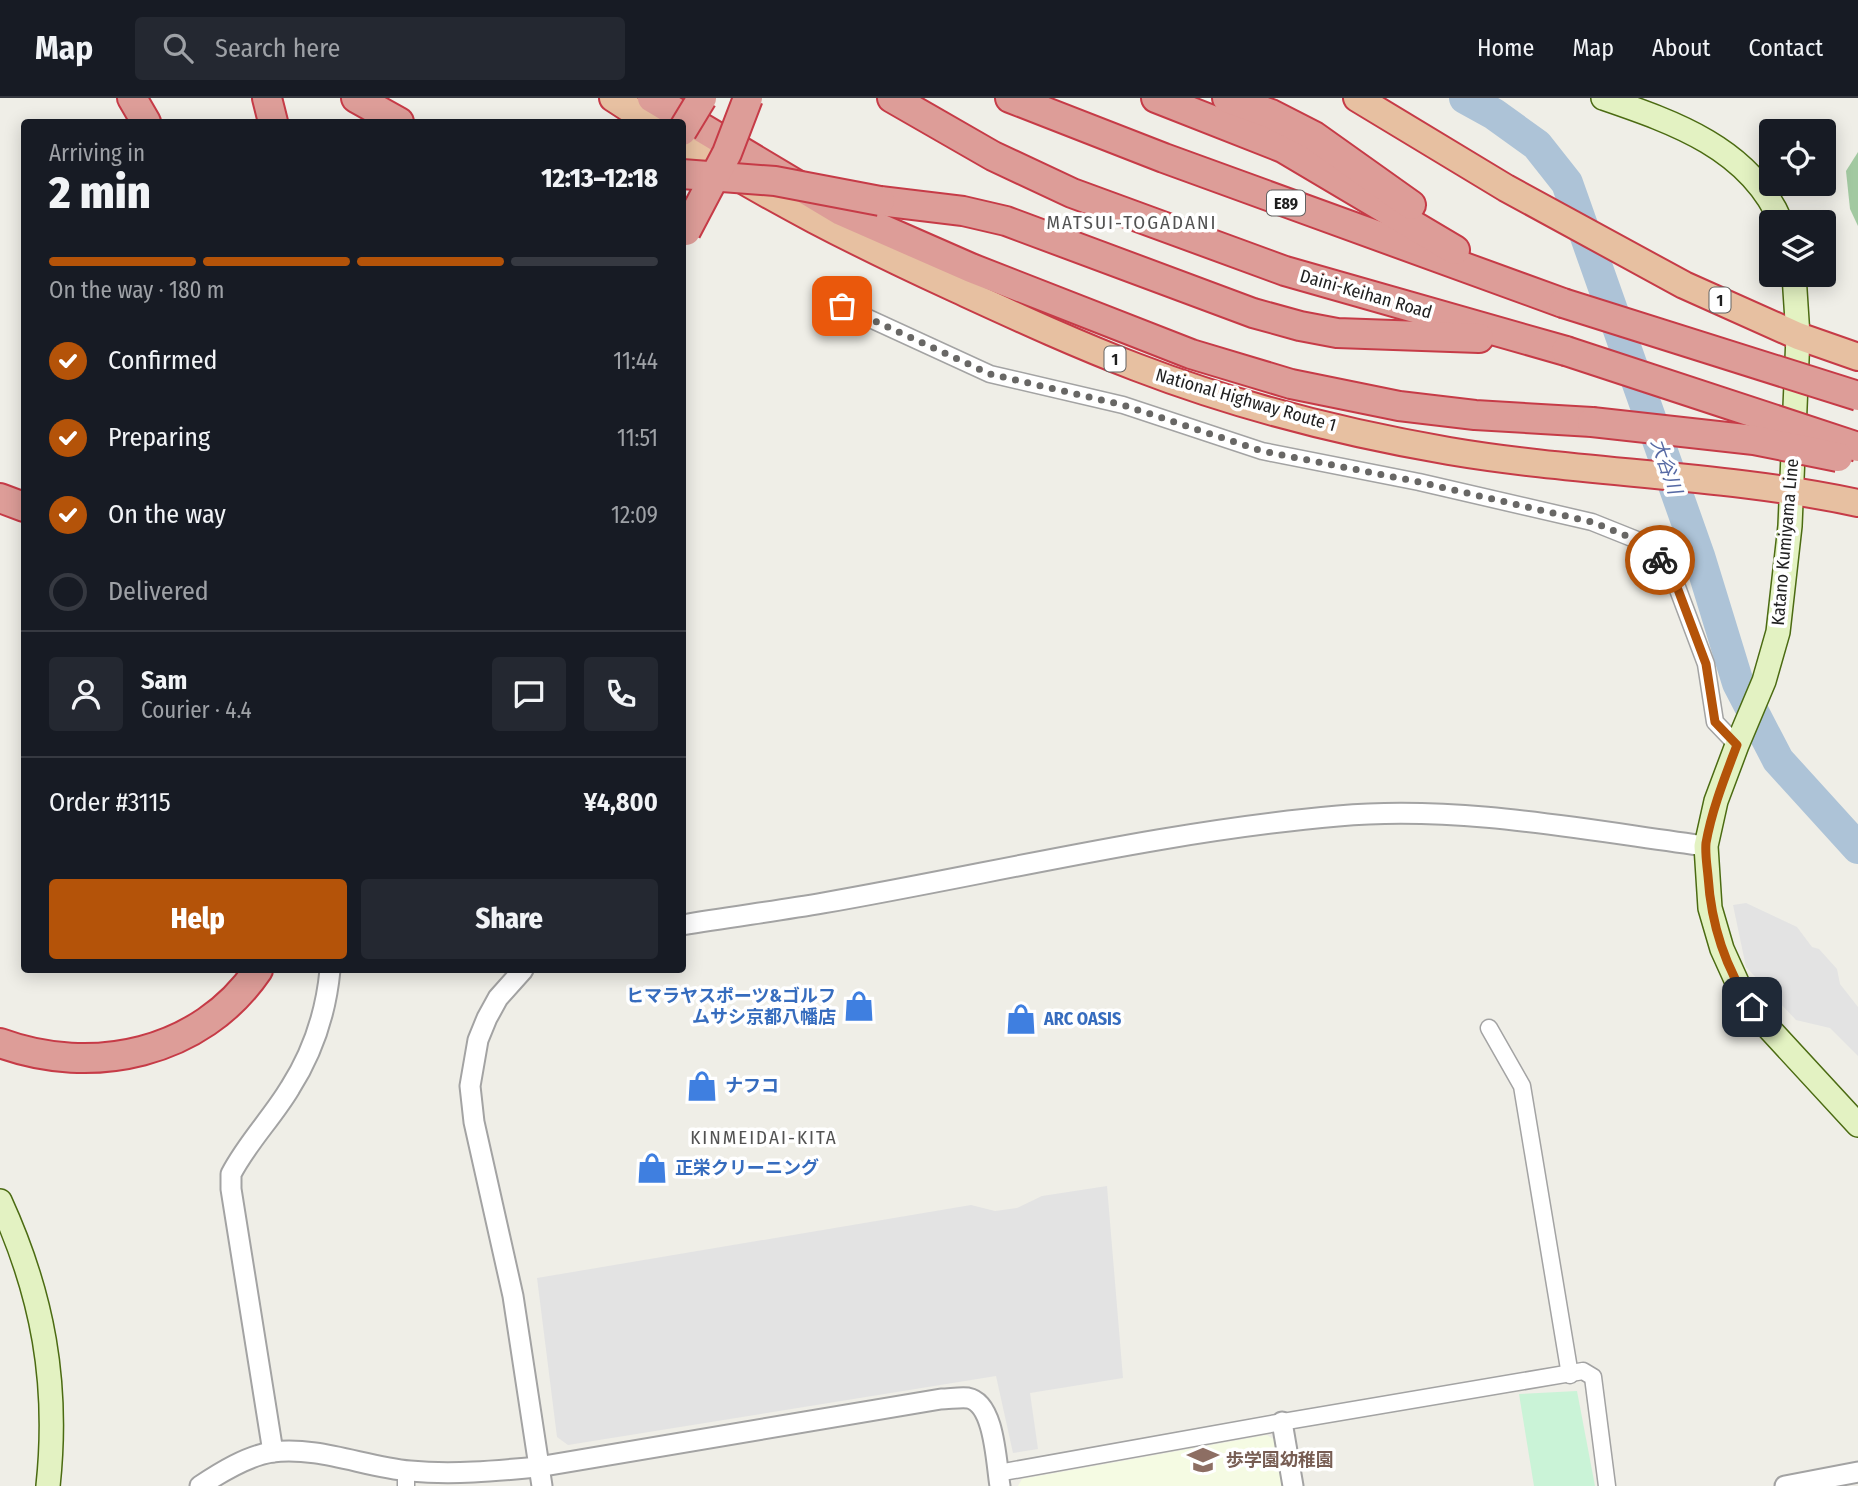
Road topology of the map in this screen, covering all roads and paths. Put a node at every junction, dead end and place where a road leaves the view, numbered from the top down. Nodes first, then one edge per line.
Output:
1 (132, 98) edge
2 (267, 98) edge
3 (356, 98) edge
4 (613, 98) edge
5 (652, 98) edge
6 (702, 98) edge
7 (748, 98) edge
8 (892, 98) edge
9 (1010, 98) edge
10 (1156, 98) edge
11 (1227, 98) edge
12 (1357, 98) edge
13 (1603, 98) edge
14 (144, 119) edge
15 (272, 119) edge
16 (394, 119) edge
17 (645, 119) edge
18 (686, 124) edge
19 (686, 146) edge
20 (686, 174) edge
21 (1775, 210) edge
22 (686, 229) edge
23 (1480, 273) junction
24 (1519, 287) junction
25 (1795, 287) edge
26 (842, 306) dead end
27 (1798, 336) junction
28 (1537, 343) junction
29 (1710, 348) junction
30 (1858, 357) edge
31 (1858, 382) edge
32 (1858, 396) edge
33 (1858, 447) edge
34 (1858, 461) edge
35 (1791, 491) junction
36 (0, 498) edge
37 (1858, 503) edge
38 (21, 506) edge
39 (1740, 738) junction
40 (1706, 846) junction
41 (686, 924) edge
42 (255, 973) edge
43 (330, 973) edge
44 (520, 973) edge
45 (1489, 1028) dead end
46 (0, 1043) edge
47 (1858, 1125) edge
48 (0, 1201) edge
49 (1570, 1375) junction
50 (1282, 1422) junction
51 (273, 1452) junction
52 (1858, 1472) edge
53 (540, 1476) edge
54 (406, 1478) edge
55 (999, 1480) edge
56 (48, 1486) edge
57 (200, 1486) edge
58 (1293, 1486) edge
59 (1607, 1486) edge
60 (1785, 1486) edge

1 - 14 highway
2 - 15 highway
3 - 16 highway
4 - 17 highway
5 - 34 highway, bridge
6 - 18 highway, bridge
7 - 22 highway, bridge
8 - 28 highway, Daini-Keihan Road
9 - 23 highway, E89
10 - 23 highway
11 - 24 highway
12 - 27 highway, 1
13 - 21 main road
19 - 35 highway, National Highway Route 1 / 1
20 - 28 highway, bridge
23 - 24 highway, E89
24 - 29 highway, E89, bridge
25 - 27 main road, Katano Kumiyama Line
26 - 39 street
27 - 30 highway, 1
27 - 35 main road, Katano Kumiyama Line
28 - 33 highway, Daini-Keihan Road, bridge
29 - 31 highway, bridge
29 - 32 highway, E89, bridge
35 - 37 highway, National Highway Route 1 / 1
35 - 39 main road, Katano Kumiyama Line
36 - 38 highway
39 - 40 main road, Katano Kumiyama Line
40 - 41 street
40 - 47 main road, Katano Kumiyama Line
42 - 46 highway
43 - 51 street
44 - 53 street
45 - 49 street
48 - 56 main road
49 - 50 street
49 - 59 street
50 - 55 street
50 - 58 street
51 - 54 street
51 - 57 street
52 - 60 street
53 - 54 street
53 - 55 street

